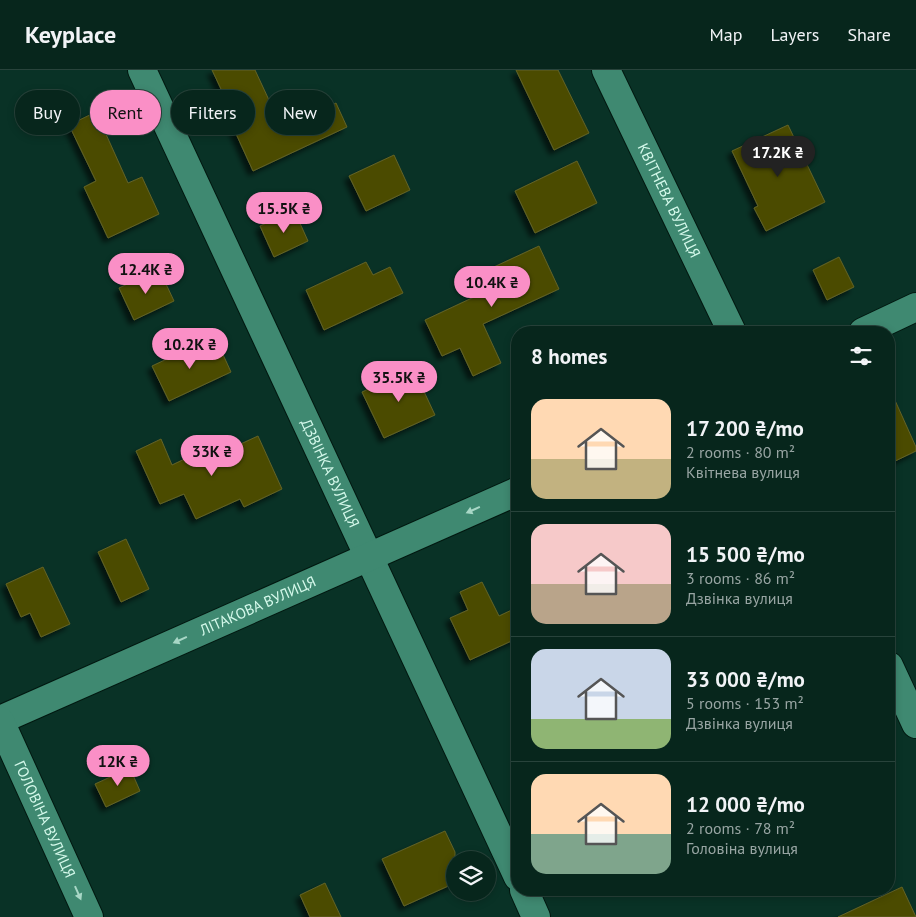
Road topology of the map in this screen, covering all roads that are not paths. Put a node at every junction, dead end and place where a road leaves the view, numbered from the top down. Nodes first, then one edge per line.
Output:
1 (142, 70) edge
2 (606, 70) edge
3 (916, 307) edge
4 (729, 326) edge
5 (876, 326) edge
6 (511, 494) edge
7 (369, 557) junction
8 (895, 679) edge
9 (0, 721) edge
10 (916, 724) edge
11 (511, 862) edge
12 (527, 896) edge
13 (89, 917) edge
14 (536, 917) edge

1 - 7 street, ДЗВІНКА ВУЛИЦЯ
2 - 4 street, КВІТНЕВА ВУЛИЦЯ
3 - 5 street
6 -> 7 street, ЛІТАКОВА ВУЛИЦЯ
7 -> 9 street, ЛІТАКОВА ВУЛИЦЯ
7 - 11 street, ДЗВІНКА ВУЛИЦЯ
8 - 10 street
9 -> 13 street, ГОЛОВІНА ВУЛИЦЯ
12 - 14 street

